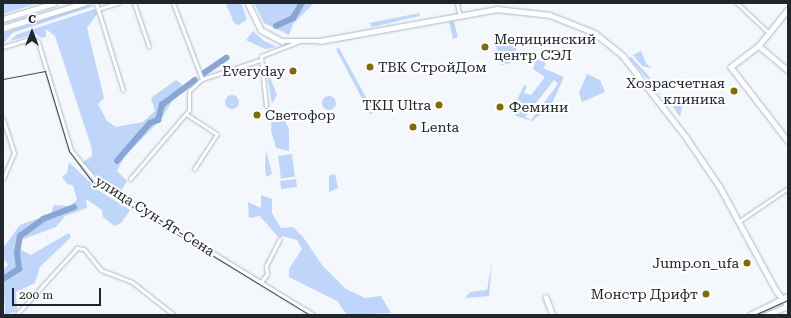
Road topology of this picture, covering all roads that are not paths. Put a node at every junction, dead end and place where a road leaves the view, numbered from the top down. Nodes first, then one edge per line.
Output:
1 (54, 3) edge
2 (84, 3) edge
3 (96, 3) edge
4 (118, 3) edge
5 (134, 3) edge
6 (173, 3) edge
7 (248, 3) edge
8 (457, 3) edge
9 (737, 3) edge
10 (98, 9) junction
11 (788, 10) edge
12 (459, 13) junction
13 (3, 19) edge
14 (3, 28) edge
15 (769, 33) junction
16 (298, 42) junction
17 (759, 46) junction
18 (3, 47) edge
19 (149, 47) dead end
20 (260, 60) junction
21 (788, 70) edge
22 (202, 79) junction
23 (123, 90) dead end
24 (266, 106) dead end
25 (186, 114) junction
26 (3, 119) edge
27 (788, 142) edge
28 (194, 170) dead end
29 (130, 178) dead end
30 (3, 179) edge
31 (788, 188) edge
32 (738, 222) junction
33 (280, 239) dead end
34 (262, 282) junction
35 (788, 296) edge
36 (546, 297) dead end
37 (782, 300) junction
38 (788, 306) edge
39 (16, 315) edge
40 (174, 315) edge
41 (314, 315) edge
42 (553, 315) edge
43 (750, 315) edge
44 (766, 315) edge

1 - 13 main road
2 - 14 main road
3 - 10 street
4 - 10 street
5 - 19 street
6 - 22 street
7 - 16 main road
8 - 12 street
9 - 15 street
10 - 23 street
11 - 15 main road
12 - 16 main road
12 - 32 main road
15 - 17 main road
16 - 20 street
17 - 21 main road
17 - 27 main road
18 - 34 street, улица Сун-Ят-Сена
20 - 22 street
20 - 24 street
22 - 25 street
25 - 28 street
25 - 29 street
26 - 30 street
31 - 32 street
32 - 37 main road
33 - 34 street
34 - 41 street, улица Сун-Ят-Сена
35 - 37 main road
36 - 42 main road
37 - 38 main road
37 - 43 main road
38 - 44 main road
39 - 40 street

